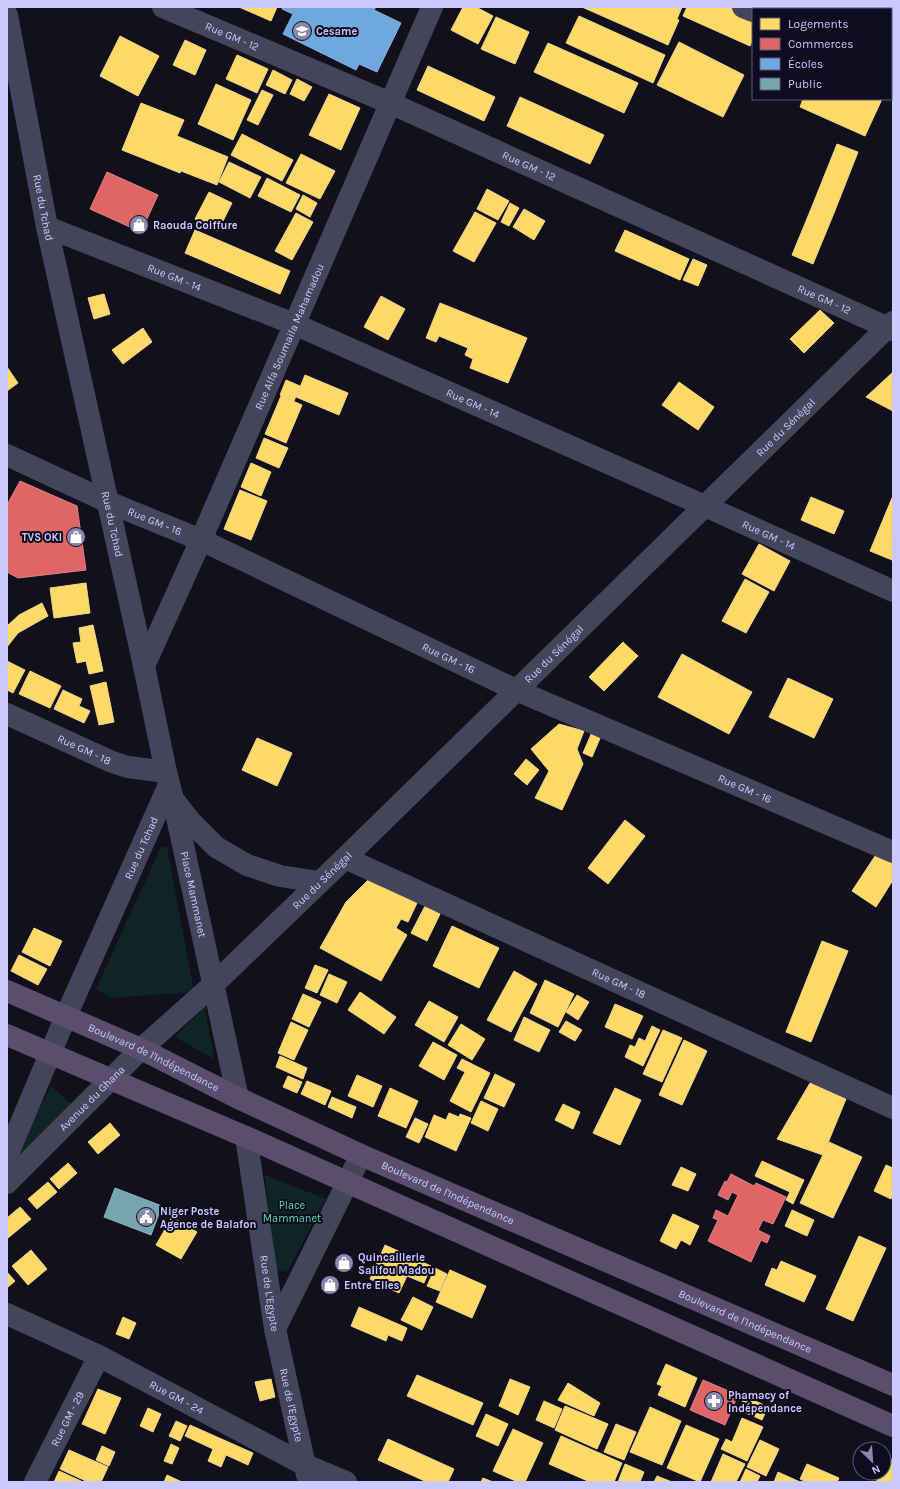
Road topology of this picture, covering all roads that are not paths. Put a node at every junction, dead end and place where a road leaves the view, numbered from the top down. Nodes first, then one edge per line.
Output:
1 (163, 7) edge
2 (432, 7) edge
3 (743, 7) edge
4 (752, 12) edge
5 (7, 15) edge
6 (390, 104) junction
7 (47, 227) junction
8 (294, 324) junction
9 (891, 326) edge
10 (7, 455) edge
11 (108, 502) junction
12 (705, 506) junction
13 (201, 540) junction
14 (893, 591) edge
15 (144, 666) junction
16 (516, 690) junction
17 (7, 714) edge
18 (169, 785) junction
19 (893, 852) edge
20 (345, 858) junction
21 (319, 882) junction
22 (214, 984) junction
23 (7, 991) edge
24 (66, 1016) junction
25 (7, 1035) edge
26 (141, 1049) junction
27 (51, 1054) junction
28 (110, 1079) junction
29 (238, 1098) junction
30 (893, 1108) edge
31 (246, 1137) junction
32 (361, 1155) junction
33 (7, 1156) edge
34 (7, 1183) edge
35 (347, 1183) junction
36 (7, 1314) edge
37 (274, 1329) junction
38 (99, 1356) junction
39 (893, 1385) edge
40 (893, 1426) edge
41 (307, 1473) edge
42 (35, 1482) edge
43 (346, 1482) edge

1 - 6 street, Rue GM - 12
2 - 6 street, Rue Alfa Soumaila Mahamadou
3 - 4 street
5 - 7 street, Rue du Tchad
6 - 8 street, Rue Alfa Soumaila Mahamadou
6 - 9 street, Rue GM - 12
7 - 8 street, Rue GM - 14
7 - 11 street, Rue du Tchad
8 - 12 street, Rue GM - 14
8 - 13 street, Rue Alfa Soumaila Mahamadou
9 - 12 street, Rue du Sénégal
10 - 11 street, Rue GM - 16
11 - 13 street, Rue GM - 16
11 - 15 street, Rue du Tchad
12 - 14 street, Rue GM - 14
12 - 16 street, Rue du Sénégal
13 - 15 street, Rue Alfa Soumaila Mahamadou
13 - 16 street, Rue GM - 16
15 - 18 street, Rue du Tchad
16 - 19 street, Rue GM - 16
16 - 20 street, Rue du Sénégal
17 - 18 street, Rue GM - 18
18 - 21 street
18 - 22 street, Place Mammanet
18 - 24 street, Rue du Tchad
20 - 21 street, Rue du Sénégal
20 - 30 street, Rue GM - 18
21 - 22 street, Rue du Sénégal
22 - 26 street, Avenue du Ghana
22 - 29 street, Place Mammanet
23 - 24 main road, Boulevard de l'Indépendance
24 - 26 main road, Boulevard de l'Indépendance
24 - 27 street
25 - 27 main road
26 - 28 street, Avenue du Ghana
26 - 29 main road, Boulevard de l'Indépendance
27 - 28 main road
27 - 33 street
28 - 31 main road
28 - 34 street, Avenue du Ghana
29 - 32 main road, Boulevard de l'Indépendance
31 - 35 main road
31 - 37 street, Rue de L'Egypte
32 - 35 street, Rue de L'Egypte
32 - 39 main road, Boulevard de l'Indépendance
35 - 37 street, Rue de L'Egypte
35 - 40 main road
36 - 38 street, Rue GM - 24
37 - 41 street, Rue de l'Egypte
38 - 41 street, Rue GM - 24
38 - 42 street, Rue GM - 29
41 - 43 street, Rue GM - 24

